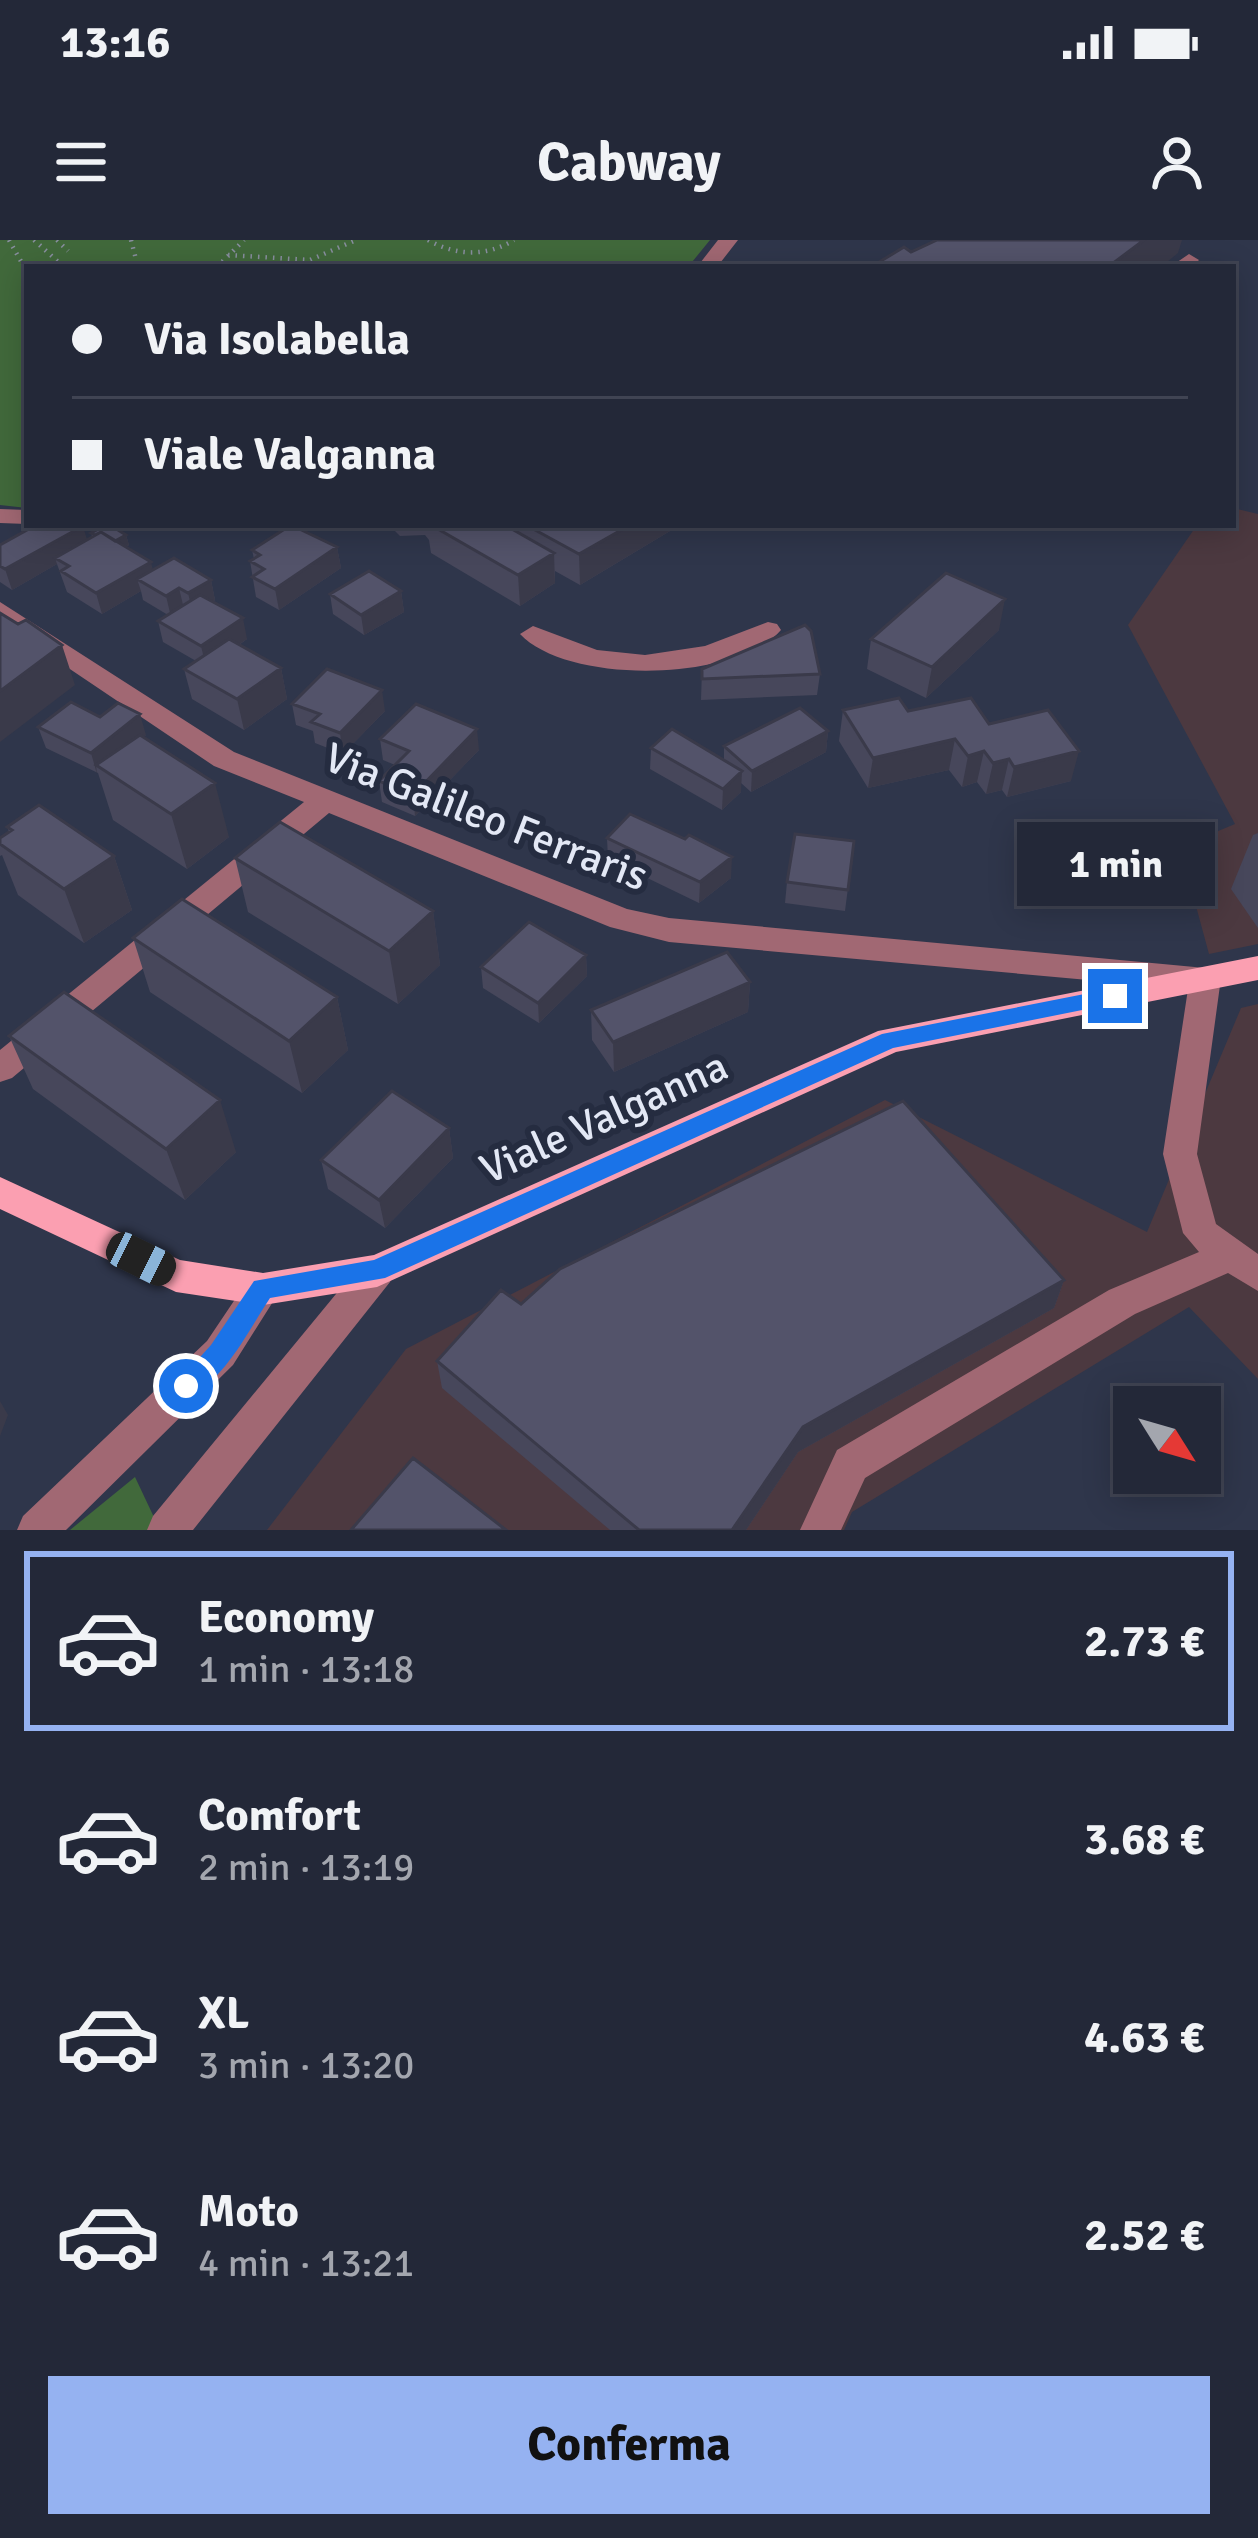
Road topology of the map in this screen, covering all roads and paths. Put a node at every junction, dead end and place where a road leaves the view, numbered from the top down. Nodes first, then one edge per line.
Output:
1 (9, 240) edge
2 (34, 240) edge
3 (57, 240) edge
4 (244, 240) edge
5 (356, 240) edge
6 (428, 240) edge
7 (514, 240) edge
8 (728, 240) edge
9 (68, 251) dead end
10 (229, 255) junction
11 (61, 264) edge
12 (220, 264) edge
13 (709, 264) edge
14 (24, 267) edge
15 (0, 610) edge
16 (768, 630) dead end
17 (533, 634) dead end
18 (326, 800) junction
19 (1258, 968) edge
20 (1205, 978) junction
21 (0, 1069) edge
22 (0, 1192) edge
23 (1245, 1265) edge
24 (376, 1270) junction
25 (262, 1288) junction
26 (37, 1530) edge
27 (167, 1530) edge
28 (820, 1530) edge

1 - 14 path
2 - 11 path
3 - 9 path
4 - 10 path
5 - 10 path
6 - 7 path
8 - 13 street
10 - 12 path
15 - 18 street, Via Galileo Ferraris
16 - 17 street
18 - 20 street, Via Galileo Ferraris
18 - 21 street
19 - 20 main road, Viale Valganna
20 - 23 street
20 - 24 main road, Viale Valganna
22 - 25 main road, Viale Valganna
23 - 28 street
24 - 25 main road, Viale Valganna
24 - 27 street
25 - 26 street

